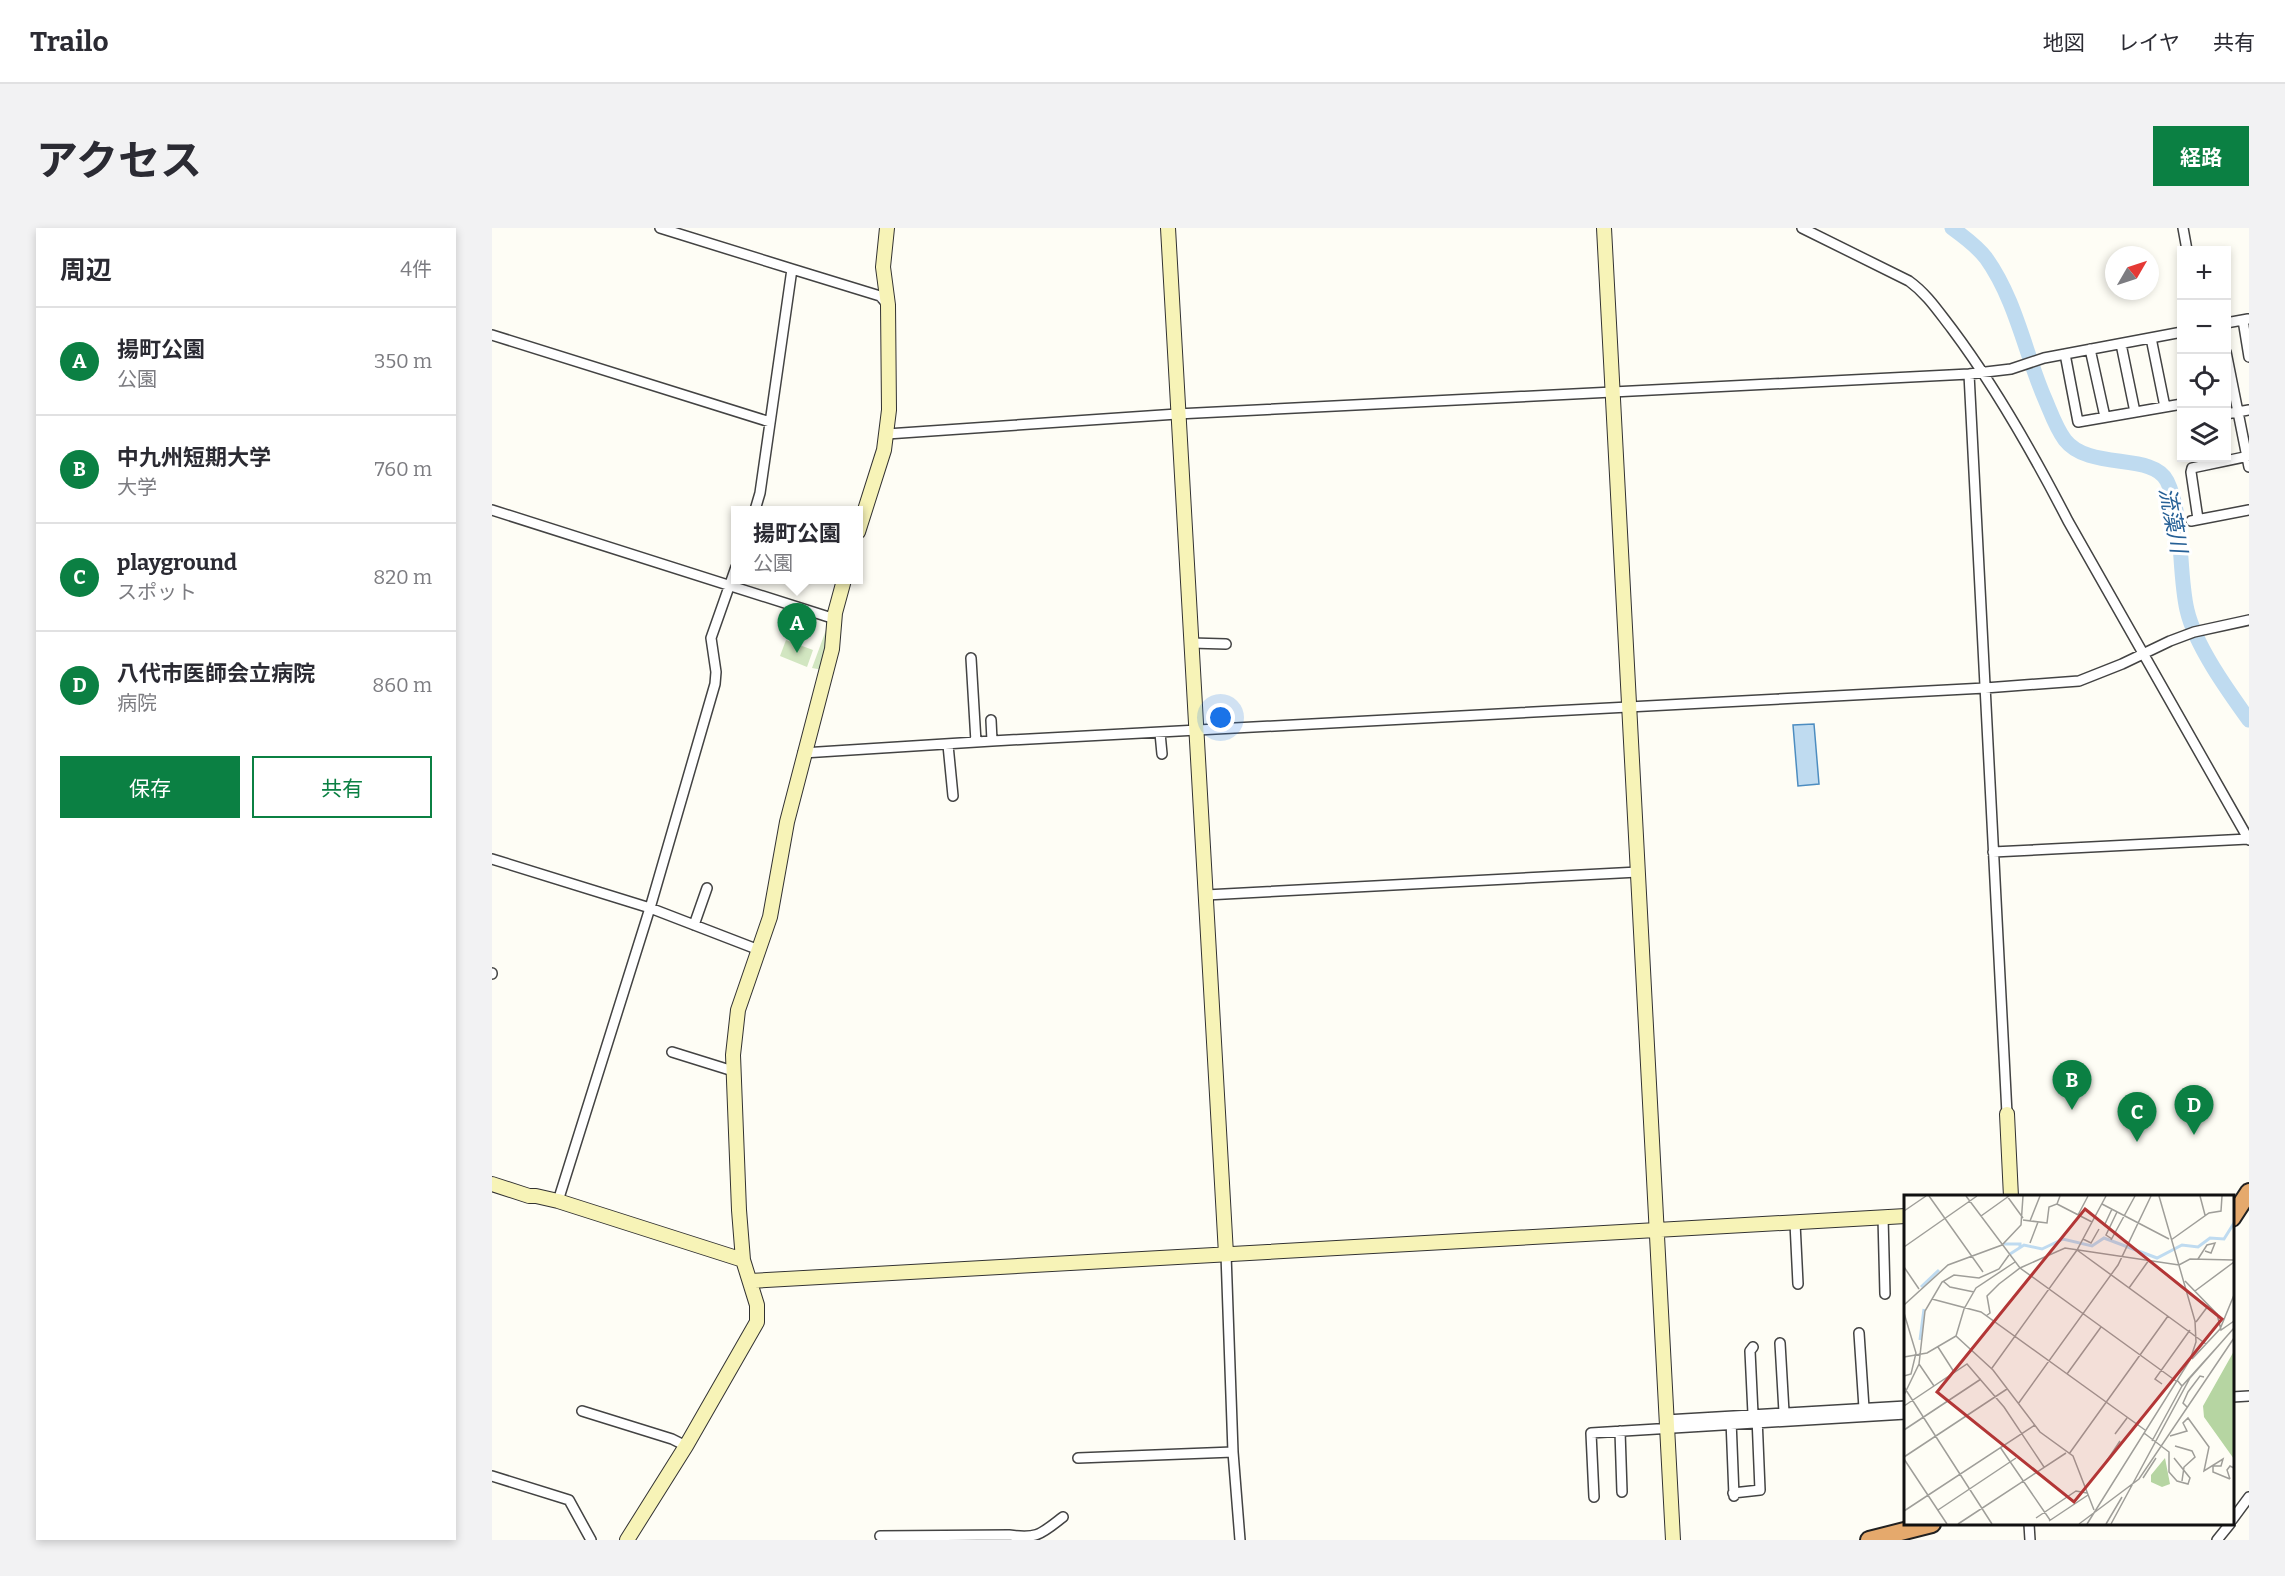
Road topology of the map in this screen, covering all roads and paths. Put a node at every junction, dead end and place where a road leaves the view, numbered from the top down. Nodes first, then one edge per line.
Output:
1 (660, 228) edge
2 (887, 228) edge
3 (1168, 228) edge
4 (1604, 228) edge
5 (1802, 228) edge
6 (2183, 228) edge
7 (687, 232) edge
8 (2186, 246) edge
9 (792, 269) junction
10 (888, 305) junction
11 (2246, 320) edge
12 (2231, 323) edge
13 (2177, 334) edge
14 (492, 335) edge
15 (2151, 338) junction
16 (2121, 344) junction
17 (2090, 350) junction
18 (2065, 354) junction
19 (2226, 354) edge
20 (2249, 357) edge
21 (1983, 372) junction
22 (1969, 374) junction
23 (1613, 393) junction
24 (2177, 405) edge
25 (2165, 407) junction
26 (2249, 410) edge
27 (2135, 412) junction
28 (2238, 412) junction
29 (2231, 413) edge
30 (1177, 414) junction
31 (2105, 417) junction
32 (770, 422) junction
33 (887, 434) junction
34 (2248, 456) edge
35 (2231, 458) edge
36 (2204, 462) edge
37 (2249, 467) edge
38 (757, 506) edge
39 (492, 510) edge
40 (2249, 510) edge
41 (863, 516) edge
42 (731, 579) edge
43 (843, 584) edge
44 (729, 585) junction
45 (835, 619) junction
46 (2249, 620) edge
47 (1191, 643) junction
48 (1226, 644) dead end
49 (2144, 653) junction
50 (971, 658) dead end
51 (1985, 688) junction
52 (1629, 706) junction
53 (991, 720) dead end
54 (1196, 730) junction
55 (1160, 733) junction
56 (992, 741) junction
57 (976, 742) junction
58 (948, 745) junction
59 (803, 753) junction
60 (1162, 754) dead end
61 (953, 796) dead end
62 (2249, 840) edge
63 (1993, 852) junction
64 (492, 859) edge
65 (1638, 872) junction
66 (707, 888) dead end
67 (1206, 895) junction
68 (650, 908) junction
69 (694, 925) junction
70 (759, 950) junction
71 (672, 1052) dead end
72 (733, 1071) junction
73 (2007, 1114) joint
74 (492, 1184) edge
75 (2249, 1192) edge
76 (2011, 1195) edge
77 (558, 1202) junction
78 (2234, 1215) edge
79 (1904, 1216) edge
80 (1883, 1217) junction
81 (1796, 1223) junction
82 (1658, 1231) junction
83 (1226, 1254) junction
84 (743, 1260) junction
85 (750, 1281) junction
86 (1798, 1284) dead end
87 (1885, 1294) dead end
88 (1859, 1333) dead end
89 (1780, 1343) dead end
90 (1753, 1347) dead end
91 (2249, 1396) edge
92 (2234, 1397) edge
93 (1904, 1406) edge
94 (1890, 1407) junction
95 (1864, 1408) junction
96 (582, 1411) dead end
97 (1784, 1412) junction
98 (1901, 1415) edge
99 (1756, 1417) junction
100 (1731, 1420) junction
101 (1666, 1424) junction
102 (1620, 1431) junction
103 (686, 1446) junction
104 (1233, 1452) junction
105 (1078, 1458) dead end
106 (492, 1476) edge
107 (1622, 1492) dead end
108 (1594, 1497) dead end
109 (2249, 1497) edge
110 (1063, 1517) dead end
111 (2234, 1517) edge
112 (1928, 1525) edge
113 (2029, 1525) edge
114 (2229, 1525) edge
115 (880, 1536) dead end
116 (1028, 1539) edge
117 (591, 1540) edge
118 (627, 1540) edge
119 (1240, 1540) edge
120 (1673, 1540) edge
121 (1869, 1540) edge
122 (2030, 1540) edge
123 (2217, 1540) edge

1 - 7 street
2 - 10 street
3 - 30 street
4 - 23 street
5 - 21 street
6 - 8 street
7 - 9 street
9 - 10 street
9 - 32 street
10 - 33 street
11 - 12 street
11 - 20 street
13 - 15 street
14 - 32 street
15 - 16 street
15 - 25 street
16 - 17 street
16 - 27 street
17 - 18 street
17 - 31 street
18 - 21 street
18 - 31 street
19 - 28 street
21 - 22 street
21 - 49 street
22 - 23 street
22 - 51 street
23 - 30 street
23 - 52 street
24 - 25 street
25 - 27 street
26 - 28 street
27 - 31 street
28 - 29 street
28 - 34 street
30 - 33 street
30 - 47 street
32 - 38 street
33 - 41 street
34 - 35 street
34 - 37 street
36 - 40 street
39 - 44 street
42 - 44 street
43 - 45 street
44 - 45 street
44 - 68 street
45 - 59 street
46 - 49 street
47 - 48 street
47 - 54 street
49 - 51 street
49 - 62 street
50 - 57 street
51 - 52 street
51 - 63 street
52 - 54 street
52 - 65 street
53 - 56 street
54 - 55 street
54 - 67 street
55 - 56 street
55 - 60 street
56 - 57 street
57 - 58 street
58 - 59 street
58 - 61 street
59 - 70 street
62 - 63 street
63 - 73 street
64 - 68 street
65 - 67 street
65 - 82 street
66 - 69 street
67 - 83 street
68 - 69 street
68 - 77 street
69 - 70 street
70 - 72 street
71 - 72 street
72 - 84 street
73 - 76 street
74 - 77 street
75 - 78 highway
77 - 84 street
79 - 80 street
80 - 81 street
80 - 87 street
81 - 82 street
81 - 86 street
82 - 83 street
82 - 101 street
83 - 85 street
83 - 104 street
84 - 85 street
85 - 103 street
88 - 95 street
89 - 97 street
90 - 99 street
91 - 92 street
93 - 94 street
94 - 95 street
94 - 98 street
95 - 97 street
96 - 103 street
97 - 99 street
98 - 99 street
99 - 100 street
99 - 100 street
100 - 101 street
101 - 102 street
101 - 120 street
102 - 107 street
102 - 108 street
103 - 118 street
104 - 105 street
104 - 119 street
106 - 117 street
109 - 111 street
110 - 116 street
112 - 121 highway
113 - 122 street
114 - 123 street
115 - 116 street

